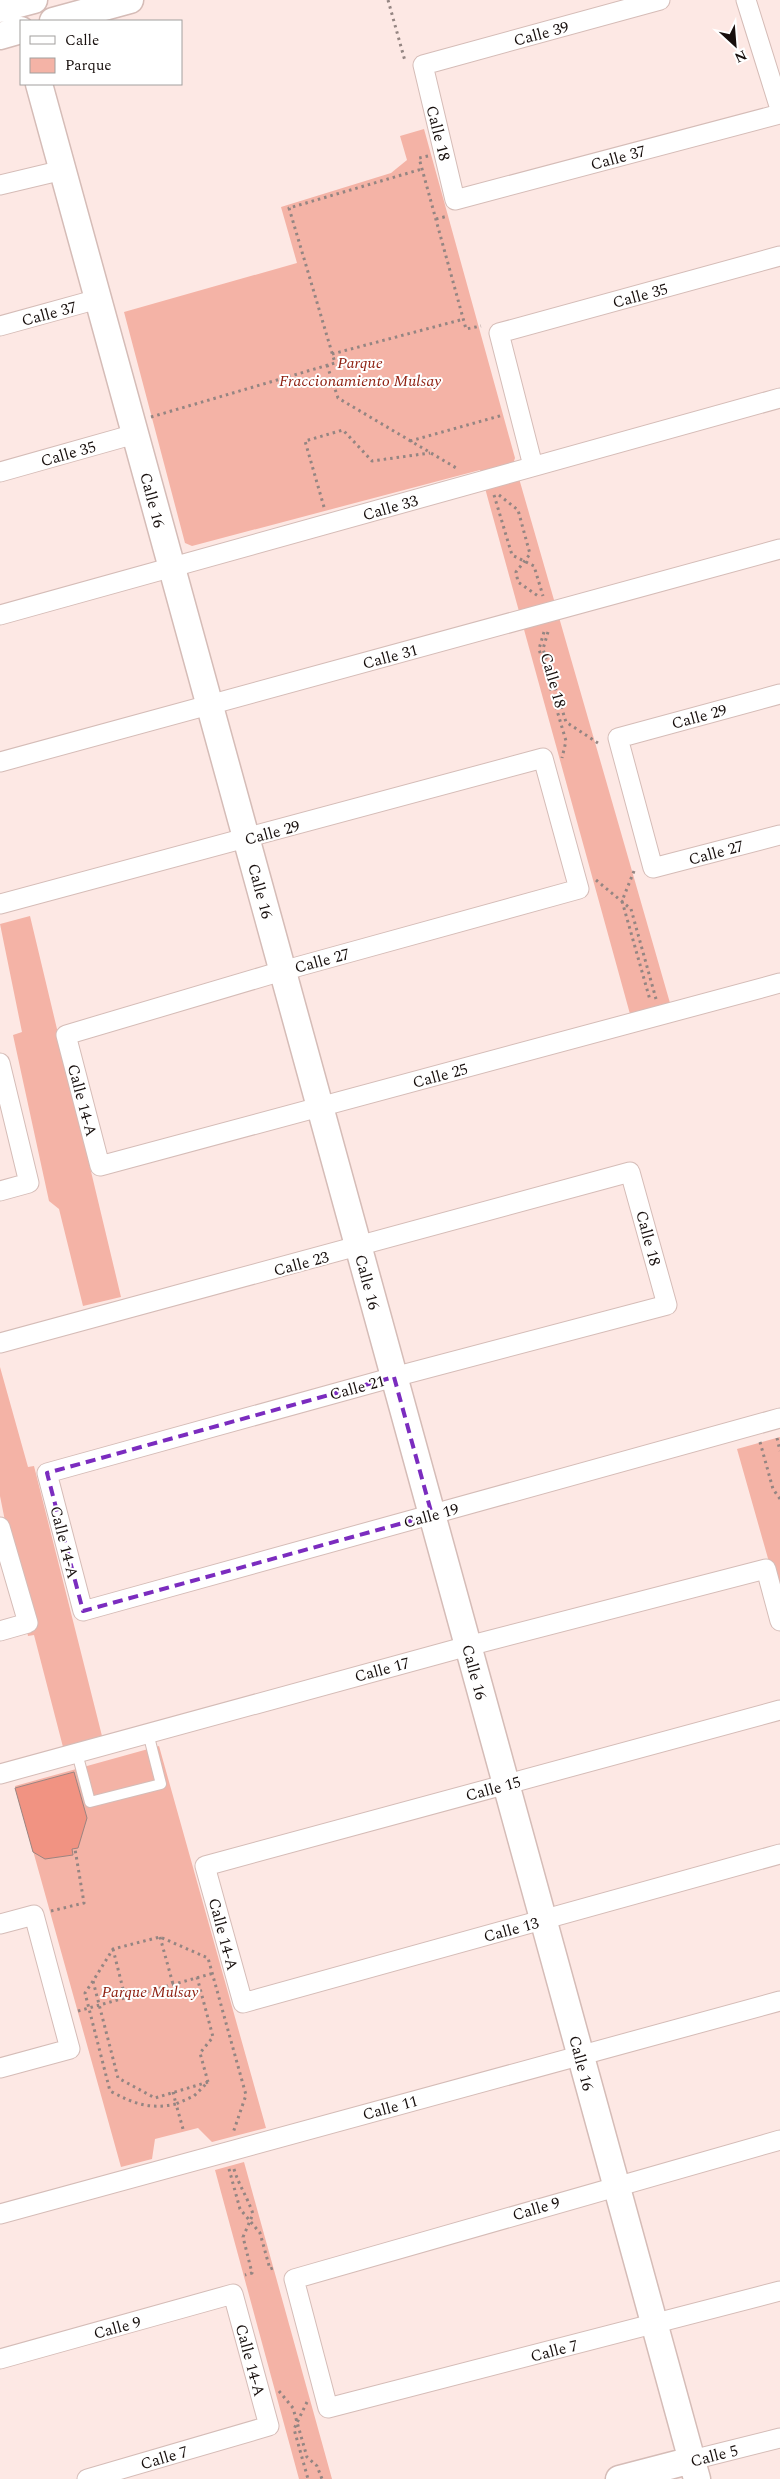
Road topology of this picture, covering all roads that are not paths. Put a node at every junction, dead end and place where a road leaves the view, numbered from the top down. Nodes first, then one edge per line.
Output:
1 (130, 0) edge
2 (660, 0) edge
3 (746, 0) edge
4 (57, 20) edge
5 (20, 30) edge
6 (0, 36) edge
7 (414, 65) joint
8 (39, 85) edge
9 (780, 109) edge
10 (780, 114) edge
11 (63, 170) junction
12 (0, 185) edge
13 (453, 208) joint
14 (780, 256) edge
15 (98, 299) junction
16 (0, 326) edge
17 (780, 398) edge
18 (141, 426) junction
19 (533, 466) junction
20 (0, 472) edge
21 (780, 549) edge
22 (172, 568) junction
23 (0, 615) edge
24 (780, 694) edge
25 (210, 705) junction
26 (0, 762) edge
27 (780, 835) edge
28 (246, 839) junction
29 (645, 866) joint
30 (587, 884) joint
31 (0, 904) edge
32 (282, 971) junction
33 (780, 983) edge
34 (66, 1035) joint
35 (0, 1063) edge
36 (320, 1107) junction
37 (100, 1166) joint
38 (630, 1172) joint
39 (0, 1191) edge
40 (358, 1248) junction
41 (667, 1305) joint
42 (0, 1343) edge
43 (394, 1377) junction
44 (778, 1426) edge
45 (47, 1473) joint
46 (432, 1514) junction
47 (0, 1526) edge
48 (83, 1611) joint
49 (780, 1621) edge
50 (0, 1631) edge
51 (468, 1646) junction
52 (780, 1710) edge
53 (148, 1733) junction
54 (77, 1753) junction
55 (0, 1774) edge
56 (506, 1784) junction
57 (780, 1854) edge
58 (205, 1866) joint
59 (543, 1920) junction
60 (0, 1924) edge
61 (780, 2001) edge
62 (243, 2003) joint
63 (580, 2054) junction
64 (0, 2068) edge
65 (780, 2140) edge
66 (616, 2186) junction
67 (0, 2214) edge
68 (780, 2291) edge
69 (234, 2294) joint
70 (654, 2324) junction
71 (0, 2359) edge
72 (328, 2408) joint
73 (269, 2426) joint
74 (780, 2438) edge
75 (695, 2470) edge
76 (87, 2479) edge
77 (619, 2479) edge

1 - 4 street
2 - 7 street, Calle 39
3 - 9 street
5 - 6 street
7 - 13 street, Calle 18
8 - 11 street, Calle 16
10 - 13 street, Calle 37
11 - 12 street
11 - 15 street, Calle 16
14 - 19 street, Calle 35
15 - 16 street, Calle 37
15 - 18 street, Calle 16
17 - 19 street, Calle 33
18 - 20 street, Calle 35
18 - 22 street, Calle 16
19 - 22 street, Calle 33
21 - 25 street, Calle 31
22 - 23 street, Calle 33
22 - 25 street, Calle 16
24 - 29 street, Calle 29
25 - 26 street, Calle 31
25 - 28 street, Calle 16
27 - 29 street, Calle 27
28 - 30 street, Calle 29
28 - 31 street, Calle 29
28 - 32 street, Calle 16
30 - 32 street, Calle 27
32 - 34 street, Calle 27
32 - 36 street, Calle 16
33 - 36 street, Calle 25
34 - 37 street, Calle 14-A
35 - 39 street
36 - 37 street, Calle 25
36 - 40 street, Calle 16
38 - 40 street, Calle 23
38 - 41 street, Calle 18
40 - 42 street, Calle 23
40 - 43 street, Calle 16
41 - 43 street, Calle 21
43 - 45 street, Calle 21
43 - 46 street, Calle 16
44 - 46 street, Calle 19
45 - 48 street, Calle 14-A
46 - 48 street, Calle 19
46 - 51 street, Calle 16
47 - 50 street
49 - 51 street, Calle 17
51 - 53 street, Calle 17
51 - 56 street, Calle 16
52 - 56 street, Calle 15
53 - 54 street, Calle 17
53 - 54 lane
54 - 55 street, Calle 17
56 - 58 street, Calle 15
56 - 59 street, Calle 16
57 - 59 street, Calle 13
58 - 62 street, Calle 14-A
59 - 62 street, Calle 13
59 - 63 street, Calle 16
60 - 64 street
61 - 63 street, Calle 11
63 - 66 street, Calle 16
63 - 67 street, Calle 11
65 - 66 street, Calle 9
66 - 70 street, Calle 16
66 - 72 street, Calle 9
68 - 70 street, Calle 7
69 - 71 street, Calle 9
69 - 73 street, Calle 14-A
70 - 72 street, Calle 7
70 - 75 street, Calle 16
73 - 76 street, Calle 7
74 - 75 street, Calle 5
75 - 77 street, Calle 5

